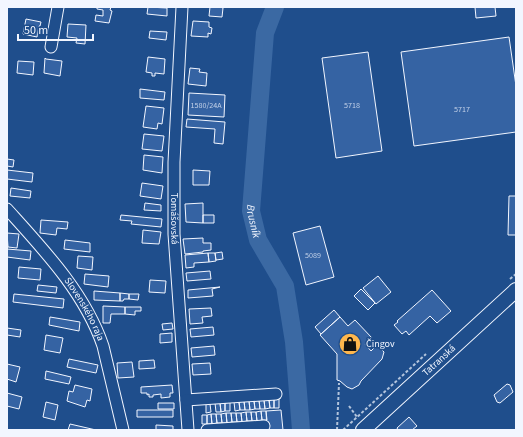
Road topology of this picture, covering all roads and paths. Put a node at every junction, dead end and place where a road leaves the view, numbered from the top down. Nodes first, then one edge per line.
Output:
1 (58, 7) edge
2 (182, 7) edge
3 (51, 47) dead end
4 (7, 209) edge
5 (515, 294) edge
6 (339, 383) dead end
7 (276, 394) dead end
8 (186, 400) junction
9 (349, 406) dead end
10 (357, 417) dead end
11 (264, 426) dead end
12 (123, 430) edge
13 (188, 430) edge
14 (207, 430) edge
15 (337, 430) edge
16 (363, 430) edge

1 - 3 street
2 - 8 street, Tomášovská
4 - 12 street, Slovenského raja
5 - 16 main road, Tatranská
6 - 15 path
7 - 8 street
8 - 13 street, Tomášovská
9 - 10 path
11 - 14 street

